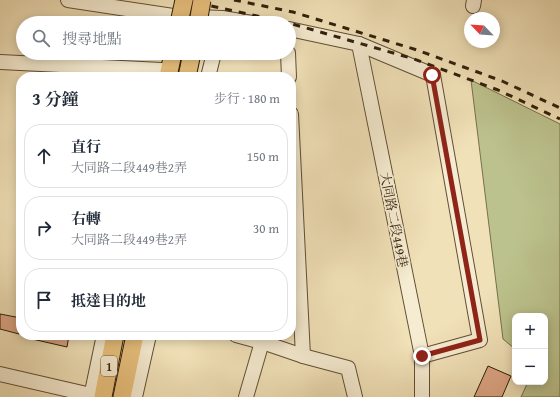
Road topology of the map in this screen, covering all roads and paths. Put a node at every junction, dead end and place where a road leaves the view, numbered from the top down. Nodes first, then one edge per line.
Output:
1 (68, 0) edge
2 (184, 0) edge
3 (202, 0) edge
4 (150, 16) edge
5 (177, 16) edge
6 (199, 16) edge
7 (296, 30) edge
8 (359, 44) junction
9 (164, 60) edge
10 (170, 60) edge
11 (191, 60) edge
12 (212, 60) edge
13 (288, 60) edge
14 (0, 62) edge
15 (125, 72) edge
16 (163, 72) edge
17 (164, 72) edge
18 (188, 72) edge
19 (209, 72) edge
20 (289, 72) edge
21 (296, 215) edge
22 (103, 340) edge
23 (113, 340) edge
24 (134, 340) edge
25 (148, 340) edge
26 (255, 340) edge
27 (262, 342) junction
28 (303, 356) junction
29 (422, 356) junction
30 (0, 374) edge
31 (95, 396) edge
32 (122, 397) edge
33 (135, 397) edge
34 (246, 397) edge
35 (355, 397) edge
36 (422, 397) edge

1 - 4 street
2 - 5 main road, bridge
3 - 6 main road, bridge
7 - 8 street
8 - 29 street, 大同路二段449巷
8 - 29 street
9 - 16 street
10 - 17 main road
11 - 18 main road
12 - 19 street
13 - 20 street
14 - 15 street
21 - 28 street
22 - 31 street
23 - 31 main road, 1
24 - 32 main road, 1
25 - 33 street
26 - 27 street
27 - 28 street
27 - 34 street
28 - 35 street
29 - 36 street, 大同路二段449巷
30 - 31 street

